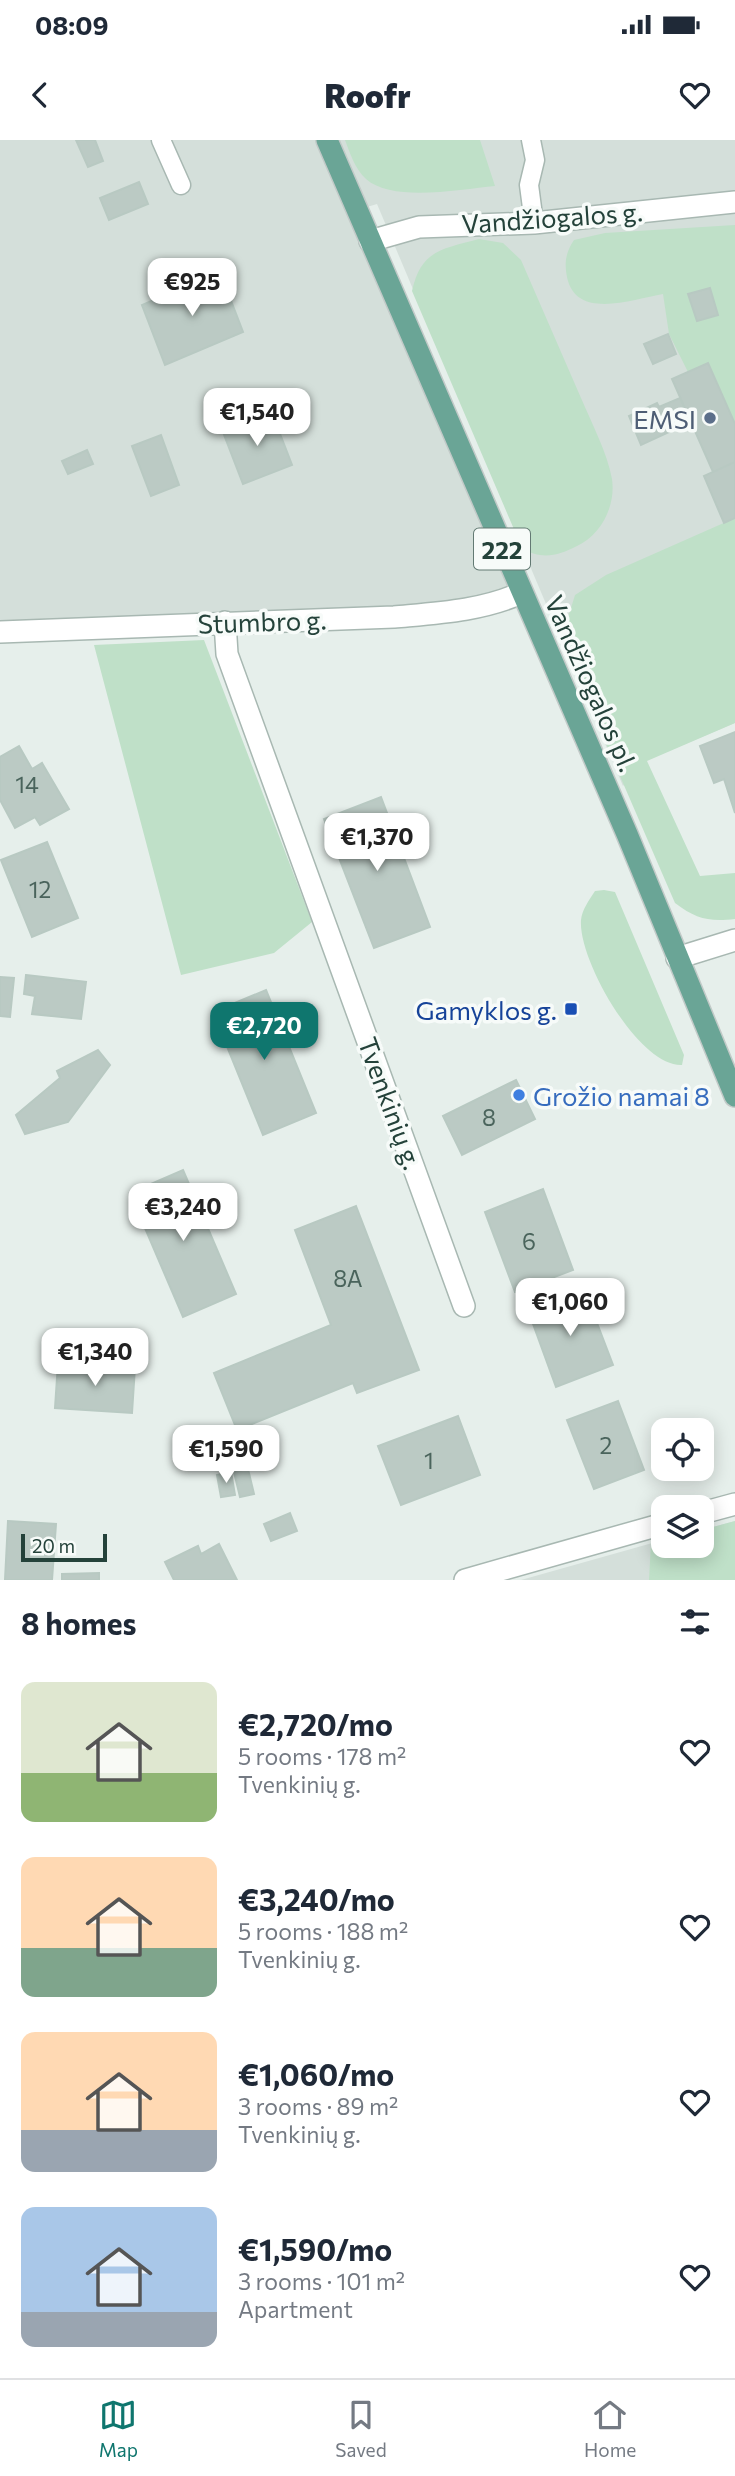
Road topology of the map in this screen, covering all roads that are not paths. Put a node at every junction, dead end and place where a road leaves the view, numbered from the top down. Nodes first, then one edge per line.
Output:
1 (161, 140) edge
2 (327, 140) edge
3 (531, 140) edge
4 (181, 185) dead end
5 (735, 202) edge
6 (534, 223) junction
7 (370, 241) junction
8 (521, 593) junction
9 (225, 622) junction
10 (0, 632) edge
11 (735, 940) edge
12 (677, 958) junction
13 (735, 1096) edge
14 (464, 1306) dead end
15 (735, 1504) edge
16 (714, 1510) edge
17 (651, 1527) edge
18 (465, 1580) edge

1 - 4 lane
2 - 7 main road, Vandžiogalos pl. / 222
3 - 6 lane
5 - 6 street, Vandžiogalos g.
6 - 7 street, Vandžiogalos g.
7 - 8 main road, Vandžiogalos pl. / 222
8 - 9 street, Stumbro g.
8 - 12 main road, Vandžiogalos pl. / 222
9 - 10 street, Stumbro g.
9 - 14 street, Tvenkinių g.
11 - 12 street
12 - 13 main road, Vandžiogalos pl. / 222
15 - 16 street
17 - 18 street

